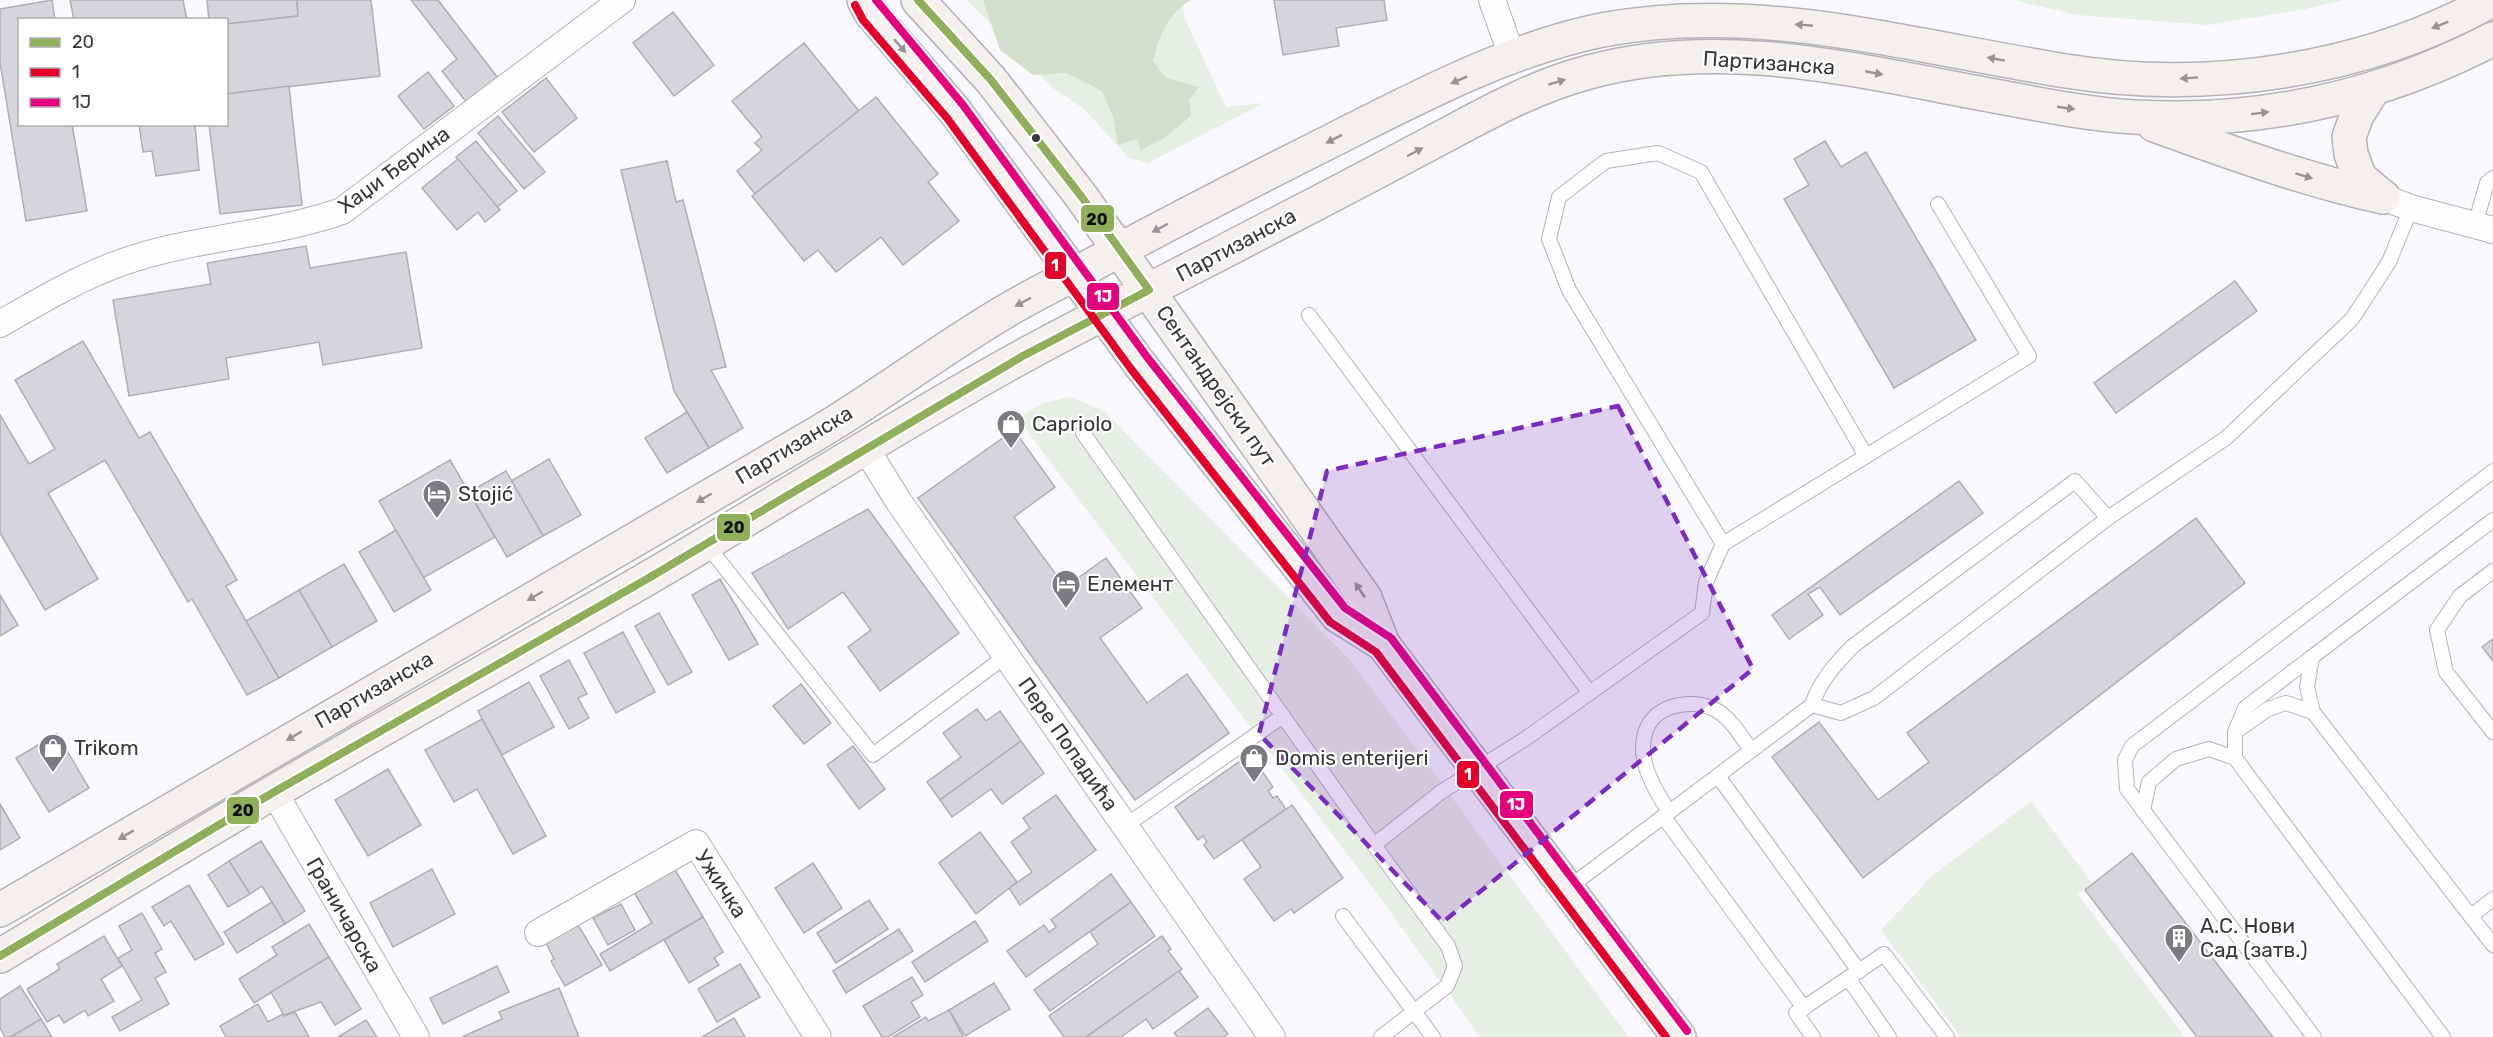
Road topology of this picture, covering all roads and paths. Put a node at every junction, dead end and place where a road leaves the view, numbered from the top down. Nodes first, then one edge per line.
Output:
1 (622, 0) edge
2 (864, 0) edge
3 (918, 0) edge
4 (1492, 0) edge
5 (2493, 0) edge
6 (2493, 39) edge
7 (1512, 56) junction
8 (2372, 91) junction
9 (2130, 116) junction
10 (2493, 178) edge
11 (2397, 202) junction
12 (1938, 204) dead end
13 (2484, 228) edge
14 (1120, 250) junction
15 (1075, 274) junction
16 (1149, 290) junction
17 (1104, 314) junction
18 (1309, 315) dead end
19 (0, 324) edge
20 (1083, 433) dead end
21 (866, 449) junction
22 (1866, 456) junction
23 (2493, 471) edge
24 (2109, 518) junction
25 (2493, 520) edge
26 (706, 544) junction
27 (1723, 544) junction
28 (2493, 571) edge
29 (1383, 644) junction
30 (1005, 656) junction
31 (2312, 657) junction
32 (1589, 692) junction
33 (1812, 705) junction
34 (2313, 712) junction
35 (1282, 716) junction
36 (2235, 732) junction
37 (2493, 732) edge
38 (1751, 750) junction
39 (2235, 758) junction
40 (1477, 768) junction
41 (1719, 776) junction
42 (274, 792) junction
43 (2143, 810) junction
44 (1666, 813) junction
45 (1125, 826) junction
46 (1374, 845) junction
47 (1568, 888) junction
48 (2493, 899) edge
49 (0, 910) edge
50 (1342, 916) dead end
51 (2471, 916) junction
52 (538, 933) dead end
53 (2493, 945) edge
54 (0, 956) edge
55 (1853, 974) junction
56 (1804, 1008) junction
57 (1414, 1012) junction
58 (806, 1015) junction
59 (416, 1037) edge
60 (818, 1037) edge
61 (829, 1037) edge
62 (1272, 1037) edge
63 (1381, 1037) edge
64 (1433, 1037) edge
65 (1679, 1037) edge
66 (1813, 1037) edge
67 (1889, 1037) edge
68 (1947, 1037) edge
69 (2314, 1037) edge
70 (2443, 1037) edge

1 - 19 street, Хаџи Ђерина
2 -> 15 main road, Сентандрејски пут
3 - 14 main road, Сентандрејски пут
4 - 7 street
5 -> 7 main road, Партизанска
6 - 8 main road, Партизанска
7 -> 14 main road, Партизанска
9 -> 8 main road, Партизанска
8 - 11 main road
9 -> 11 main road
16 -> 9 main road, Партизанска
10 - 13 lane
11 - 13 street
11 - 24 lane
12 - 22 lane
14 - 15 main road, Партизанска
14 - 16 main road, Сентандрејски пут
15 - 17 main road, Сентандрејски пут
15 -> 49 main road, Партизанска
16 - 17 main road, Партизанска
29 -> 16 main road, Сентандрејски пут
17 - 21 main road, Партизанска
17 - 29 main road, Сентандрејски пут
18 - 32 lane
20 - 35 lane
21 - 26 main road, Партизанска
21 - 30 street, Пере Попадића
22 - 27 lane
22 - 27 lane
23 - 43 lane
24 - 33 lane
24 - 33 lane
25 - 31 lane
26 - 30 lane
26 - 42 main road, Партизанска
27 - 32 lane
28 - 37 lane
29 - 40 main road, Сентандрејски пут
30 - 45 street, Пере Попадића
31 - 34 lane
31 - 36 lane
32 - 40 lane
33 - 38 lane
34 - 36 lane
34 - 51 lane
35 - 45 lane
35 - 46 lane
36 - 39 lane
38 - 41 lane
38 - 44 lane
39 - 43 lane
39 - 70 lane
40 - 46 lane
40 - 47 main road, Сентандрејски пут
41 - 44 lane
41 - 55 lane
42 - 54 main road, Партизанска
42 - 59 street, Граничарска
43 - 69 lane
44 - 47 lane
44 - 56 lane
45 - 62 street, Пере Попадића
46 - 57 lane
47 - 65 main road, Сентандрејски пут
48 - 51 lane
50 - 57 lane
51 - 53 lane
52 - 58 street, Ужичка
55 - 56 lane
55 - 67 lane
55 - 68 lane
56 - 66 lane
57 - 63 lane
57 - 64 lane
58 - 60 street, Ужичка
58 - 61 street, Ужичка

